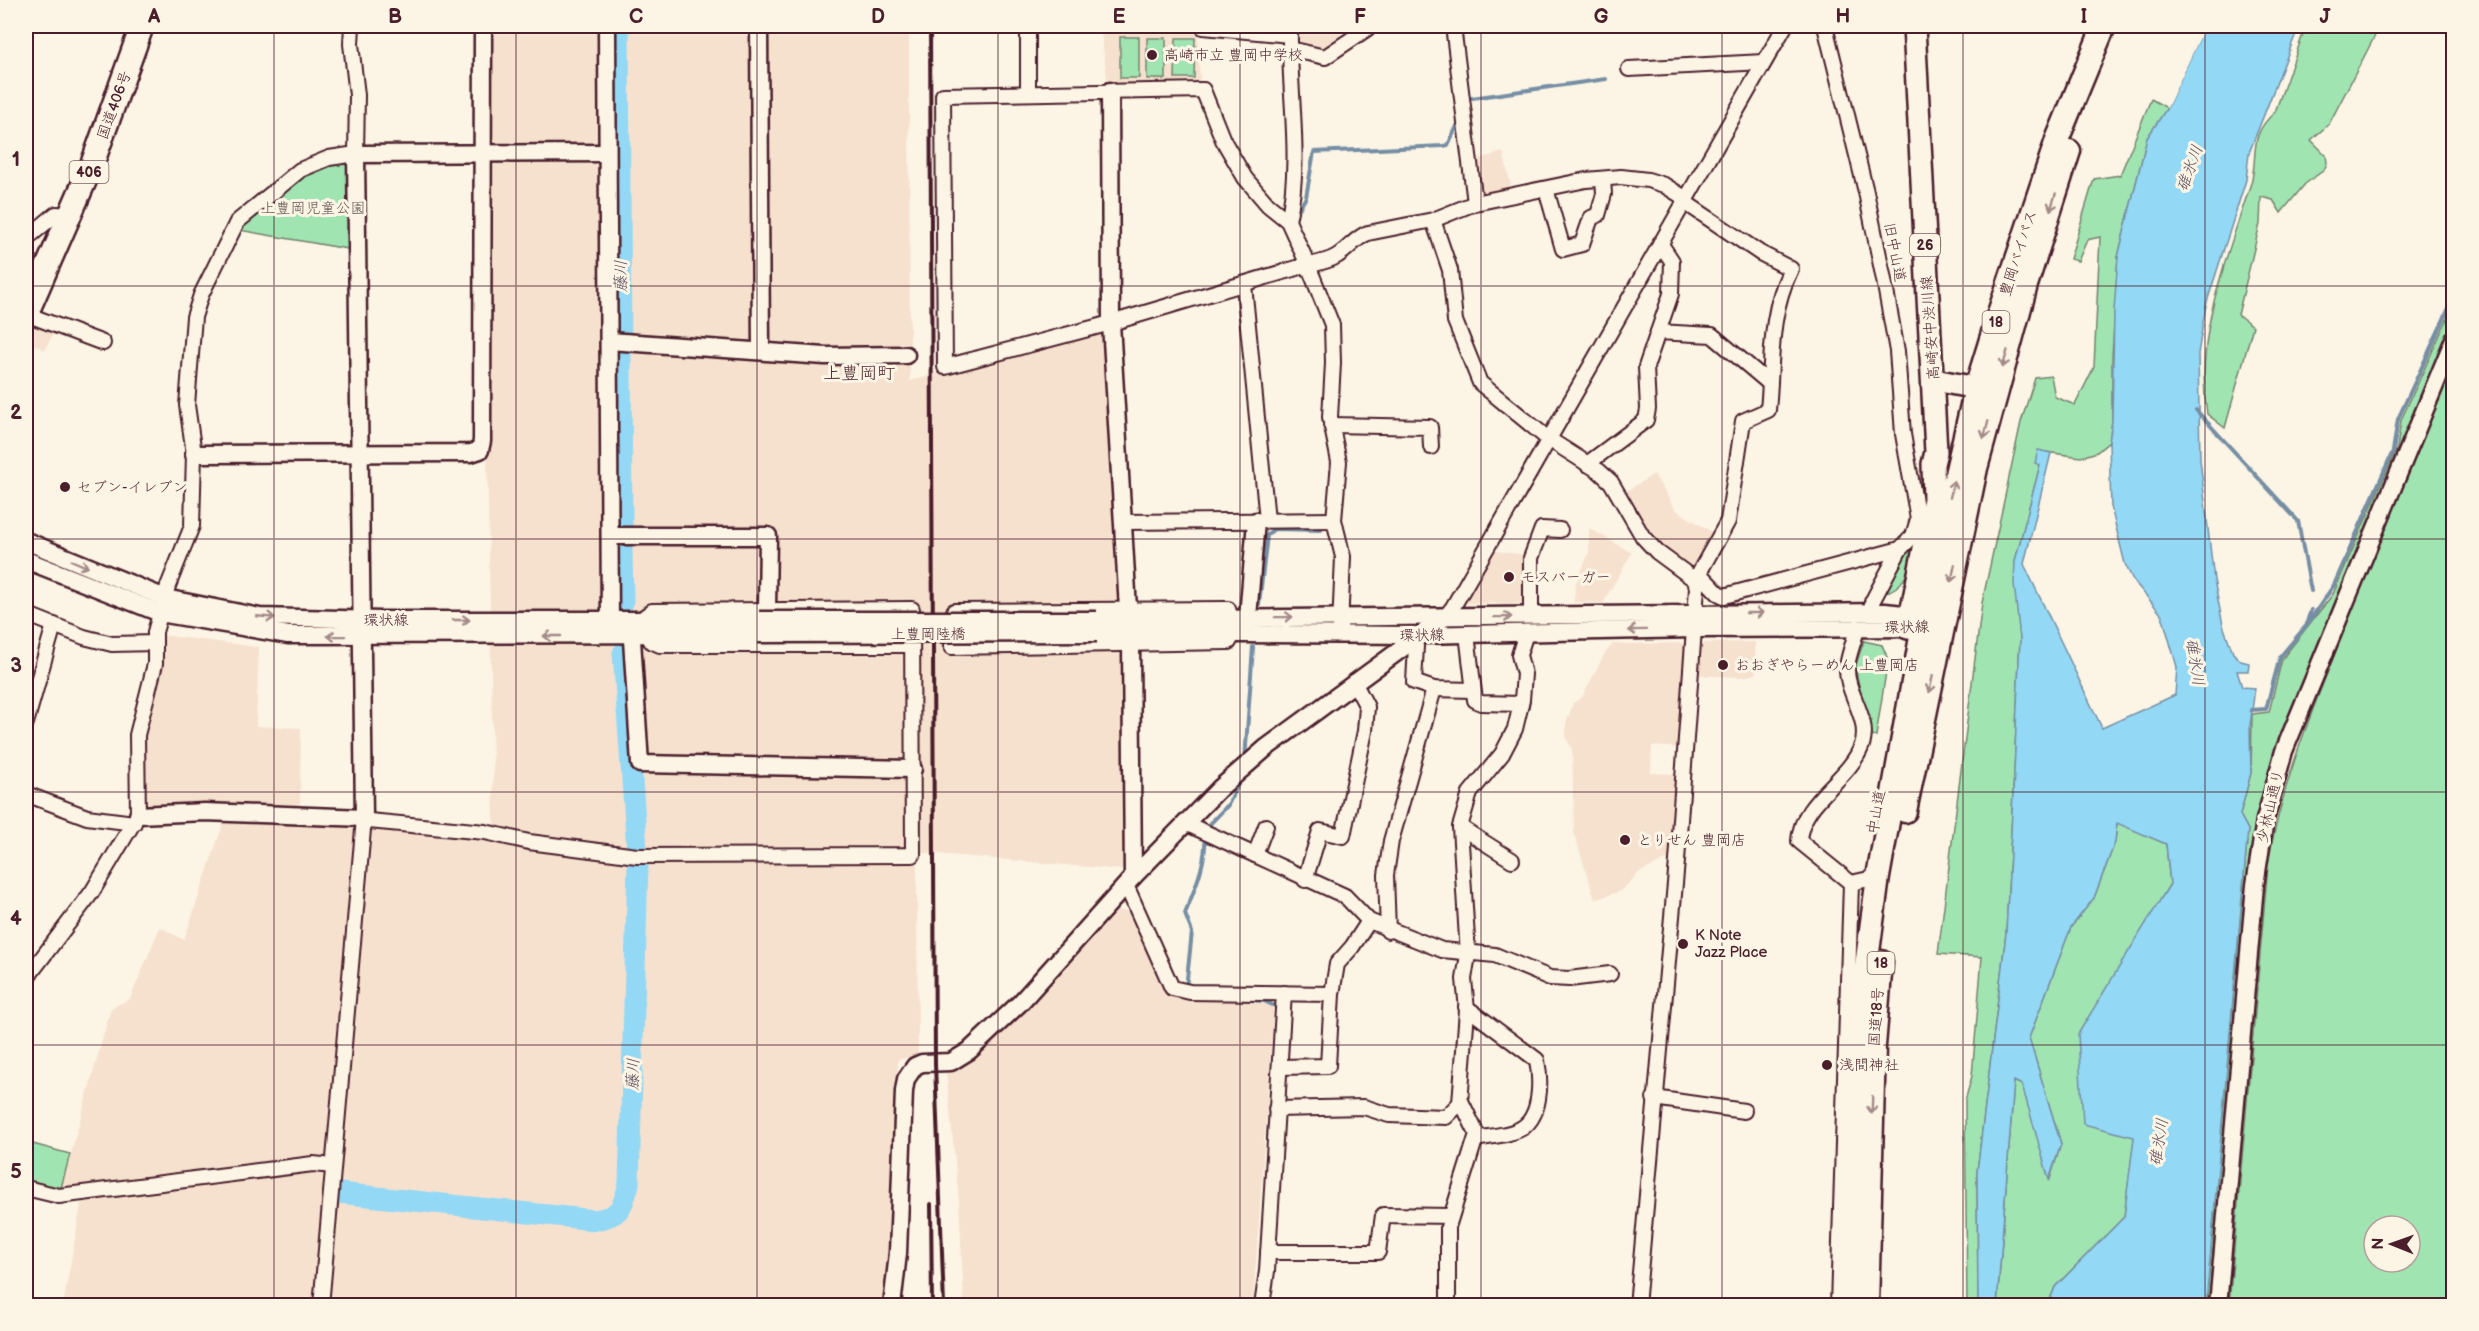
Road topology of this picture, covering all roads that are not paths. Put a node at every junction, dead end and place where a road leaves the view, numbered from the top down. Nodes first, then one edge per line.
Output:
1 (142, 26) edge
2 (352, 26) edge
3 (483, 26) edge
4 (606, 26) edge
5 (759, 26) edge
6 (1028, 26) edge
7 (1371, 26) edge
8 (1453, 26) edge
9 (1785, 26) edge
10 (1825, 26) edge
11 (1914, 26) edge
12 (2104, 26) edge
13 (2121, 26) edge
14 (1203, 27) dead end
15 (1290, 49) junction
16 (1764, 62) junction
17 (1629, 69) dead end
18 (1110, 91) junction
19 (1028, 93) junction
20 (607, 153) junction
21 (357, 154) junction
22 (482, 154) junction
23 (1603, 178) junction
24 (1546, 189) junction
25 (1684, 200) junction
26 (1475, 203) junction
27 (70, 214) junction
28 (1433, 220) junction
29 (1288, 221) junction
30 (26, 239) edge
31 (1660, 243) junction
32 (1308, 265) junction
33 (1244, 285) junction
34 (26, 314) edge
35 (1111, 324) junction
36 (1658, 332) junction
37 (2454, 339) edge
38 (609, 341) junction
39 (103, 343) dead end
40 (761, 350) junction
41 (906, 355) dead end
42 (1934, 380) junction
43 (1769, 383) junction
44 (1986, 390) junction
45 (1331, 425) junction
46 (1547, 438) junction
47 (1431, 447) dead end
48 (361, 453) junction
49 (194, 454) junction
50 (1587, 464) junction
51 (1933, 464) junction
52 (1910, 465) junction
53 (1262, 520) junction
54 (1334, 520) junction
55 (1124, 522) junction
56 (1560, 530) dead end
57 (610, 536) junction
58 (26, 542) edge
59 (1900, 549) junction
60 (26, 560) edge
61 (1697, 577) junction
62 (163, 605) junction
63 (1128, 609) junction
64 (1872, 612) junction
65 (26, 614) edge
66 (1341, 616) junction
67 (1531, 616) junction
68 (1445, 617) junction
69 (1696, 621) junction
70 (1921, 622) junction
71 (54, 625) junction
72 (1240, 625) junction
73 (610, 627) junction
74 (637, 627) junction
75 (761, 627) junction
76 (1097, 627) joint
77 (1857, 627) junction
78 (363, 628) junction
79 (1526, 633) junction
80 (1467, 634) junction
81 (1340, 635) junction
82 (1413, 639) junction
83 (155, 643) junction
84 (912, 645) junction
85 (1131, 645) junction
86 (1354, 682) junction
87 (1434, 689) junction
88 (1472, 690) junction
89 (1521, 704) junction
90 (26, 723) edge
91 (913, 769) junction
92 (26, 794) edge
93 (364, 818) junction
94 (136, 819) junction
95 (1185, 823) junction
96 (1266, 826) dead end
97 (1460, 827) junction
98 (1255, 855) junction
99 (1512, 860) dead end
100 (1305, 880) junction
101 (1864, 880) junction
102 (1129, 881) junction
103 (1369, 921) junction
104 (1388, 931) junction
105 (1468, 955) junction
106 (1610, 974) dead end
107 (26, 979) edge
108 (1284, 993) junction
109 (1332, 994) junction
110 (1467, 1007) junction
111 (1280, 1067) junction
112 (1654, 1098) junction
113 (1461, 1101) junction
114 (1276, 1109) junction
115 (1744, 1111) dead end
116 (1476, 1139) junction
117 (333, 1166) junction
118 (26, 1188) edge
119 (1451, 1216) junction
120 (1268, 1251) junction
121 (321, 1305) edge
122 (892, 1305) edge
123 (1262, 1305) edge
124 (1448, 1305) edge
125 (1637, 1305) edge
126 (1838, 1305) edge
127 (1851, 1305) edge
128 (1867, 1305) edge
129 (2218, 1305) edge

1 - 27 highway, 国道406号 / 406
2 - 21 street
3 - 22 street
4 - 20 street
5 - 40 street
6 - 19 street
7 - 15 street
8 - 26 street
9 - 16 street
10 - 52 street, 旧中山道
11 - 42 main road, 高崎安中渋川線 / 26
12 - 44 highway, 豊岡バイパス / 18
13 -> 44 highway, 豊岡バイパス / 18
14 - 15 street
15 - 29 street
16 - 17 street
16 - 25 street
18 - 19 street
18 - 29 street
18 - 35 street
19 - 35 street
20 - 22 street
20 - 38 street
21 - 22 street
21 - 48 street
21 - 49 street
22 - 48 street
23 - 24 street
23 - 24 street
23 - 25 street
24 - 26 street
25 - 31 street
25 - 43 street
26 - 28 street
27 - 30 street
27 - 34 highway, 国道406号 / 406
28 - 32 street
28 - 46 street
29 - 32 street
31 - 36 street
31 - 46 street
32 - 33 street
32 - 45 street
33 - 35 street
33 - 53 street
34 - 39 street
35 - 55 street
36 - 43 street
36 - 50 street
37 - 129 street, 少林山通り
38 - 40 street
38 - 57 street
40 - 41 street
42 - 44 main road
42 - 51 main road, 高崎安中渋川線 / 26
43 - 61 street
44 - 70 highway, 豊岡バイパス / 18
45 - 47 street
45 - 54 street
46 - 50 street
46 - 68 street
48 - 49 street
48 - 78 street
49 - 62 street
50 - 61 street
51 - 52 street
51 - 70 main road, 高崎安中渋川線 / 26
52 - 59 street, 旧中山道
53 - 54 street
53 - 55 street
53 - 72 street
54 - 66 street
55 - 63 street
56 - 67 street
57 - 73 street
57 - 75 street
58 -> 62 street, 環状線
59 - 61 street
59 - 64 street, 旧中山道
60 - 62 street, 環状線
61 - 69 street
62 - 78 street, 環状線
62 - 83 street
63 - 72 street
63 - 85 street
69 -> 64 street, 環状線
64 - 70 street, 環状線
65 - 71 street
66 - 68 street, 環状線
72 -> 66 street, 環状線
66 - 81 street
68 -> 67 street, 環状線
67 - 69 street, 環状線
68 - 82 street
69 - 77 street, 環状線
69 -> 79 street, 環状線
69 - 112 street
70 - 77 street, 環状線
70 - 101 highway, 中山道 / 18
70 -> 128 highway, 国道18号 / 18
71 - 83 street
71 - 90 street
72 - 76 street, 環状線
72 - 81 street, 環状線
72 - 85 street
73 - 74 street, 環状線
73 - 78 street, 環状線
74 - 75 street, 環状線
74 - 75 street
74 - 91 street
75 - 76 street, 上豊岡陸橋, bridge
75 - 84 street
75 - 84 street
77 - 101 street
78 - 93 street
79 - 80 street, 環状線
79 - 89 street
80 - 82 street, 環状線
80 - 88 street
81 - 82 street, 環状線
82 - 86 street
82 - 87 street
83 - 94 street
84 - 91 street
85 - 102 street
86 - 95 street
86 - 100 street
87 - 88 street
87 - 104 street
88 - 89 street
89 - 97 street
91 - 93 street
92 - 94 street
93 - 94 street
93 - 117 street
94 - 107 street
95 - 98 street
95 - 102 street
96 - 98 street
97 - 99 street
97 - 105 street
98 - 100 street
100 - 103 street
101 - 126 street
101 - 127 highway, 国道18号 / 18
102 - 108 street
102 - 122 street
103 - 104 street
103 - 109 street
104 - 105 street
105 - 106 street
105 - 110 street
108 - 109 street
108 - 111 street
109 - 111 street
110 - 113 street
110 - 116 street
111 - 114 street
112 - 115 street
112 - 125 street
113 - 114 street
113 - 116 street
114 - 120 street
116 - 119 street
117 - 118 street
117 - 121 street
119 - 120 street
119 - 124 street
120 - 123 street

